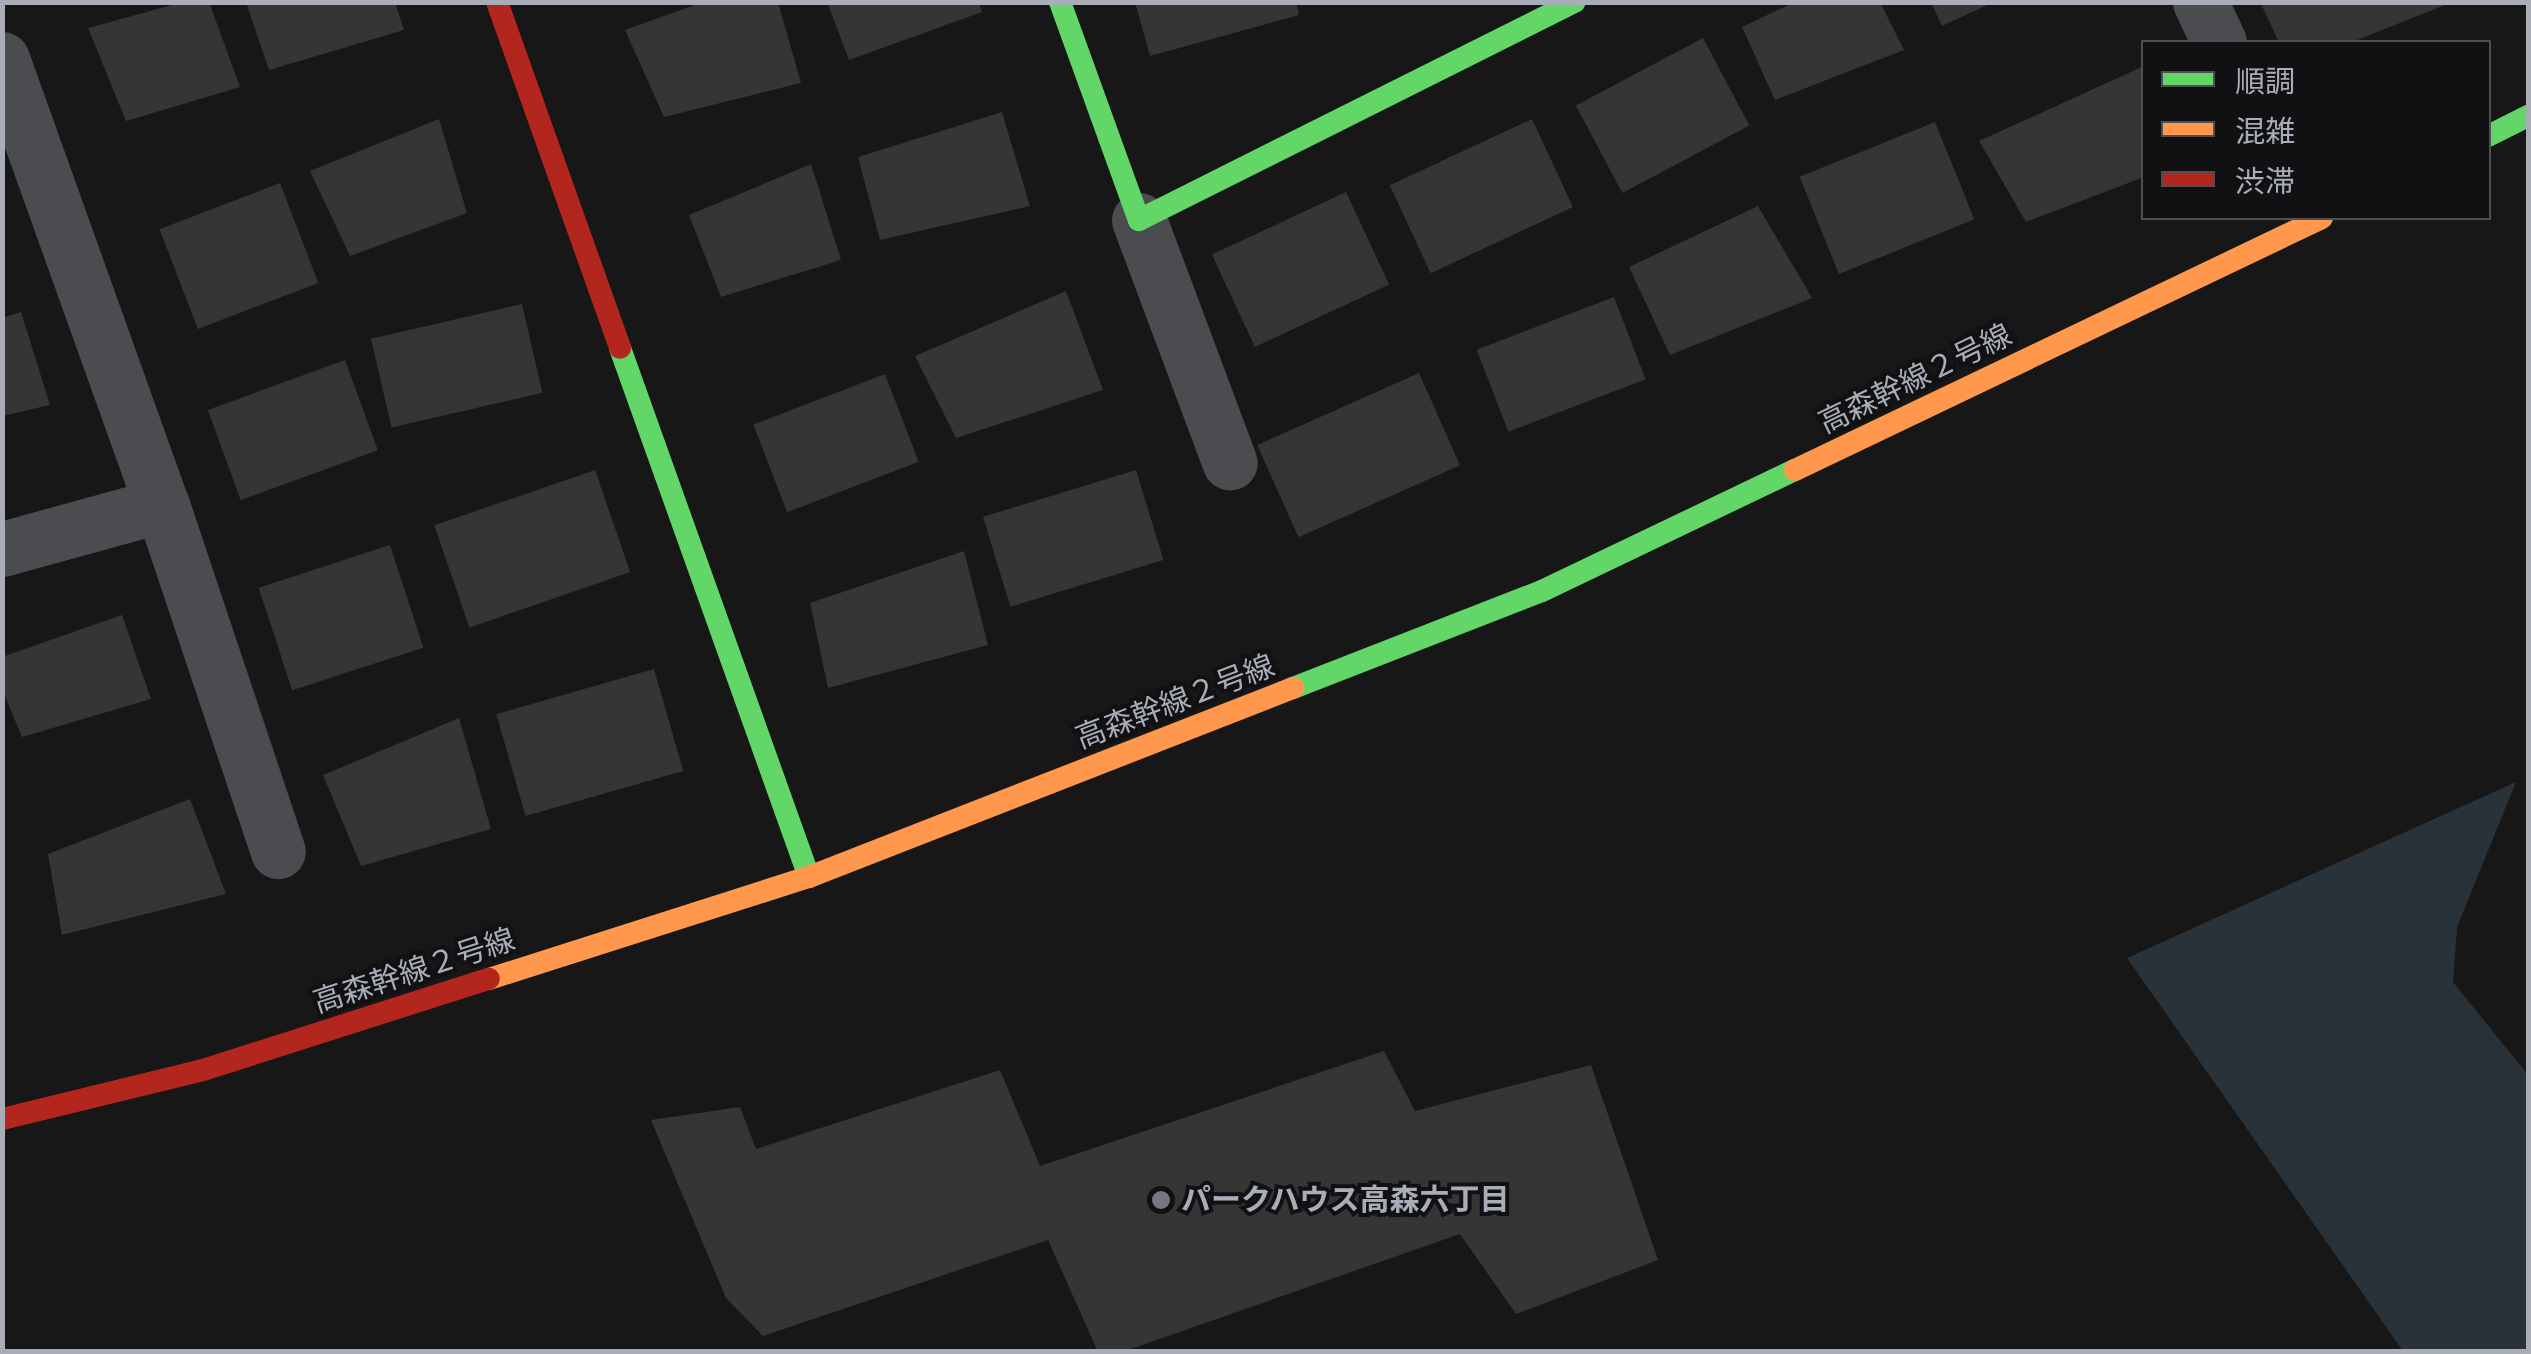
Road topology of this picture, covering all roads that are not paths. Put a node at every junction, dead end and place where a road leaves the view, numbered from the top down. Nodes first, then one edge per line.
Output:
1 (497, 2) edge
2 (1060, 2) edge
3 (1574, 2) edge
4 (2200, 2) edge
5 (2218, 40) edge
6 (2, 59) edge
7 (2528, 116) edge
8 (2491, 134) edge
9 (1140, 220) junction
10 (2311, 220) edge
11 (1230, 463) dead end
12 (162, 505) junction
13 (2, 549) edge
14 (278, 851) dead end
15 (809, 876) junction
16 (2, 1119) edge

1 - 15 street
2 - 9 street
3 - 9 street
4 - 5 street
6 - 12 street
7 - 8 street
9 - 11 street
10 - 15 street, 高森幹線２号線
12 - 13 street
12 - 14 street
15 - 16 street, 高森幹線２号線

